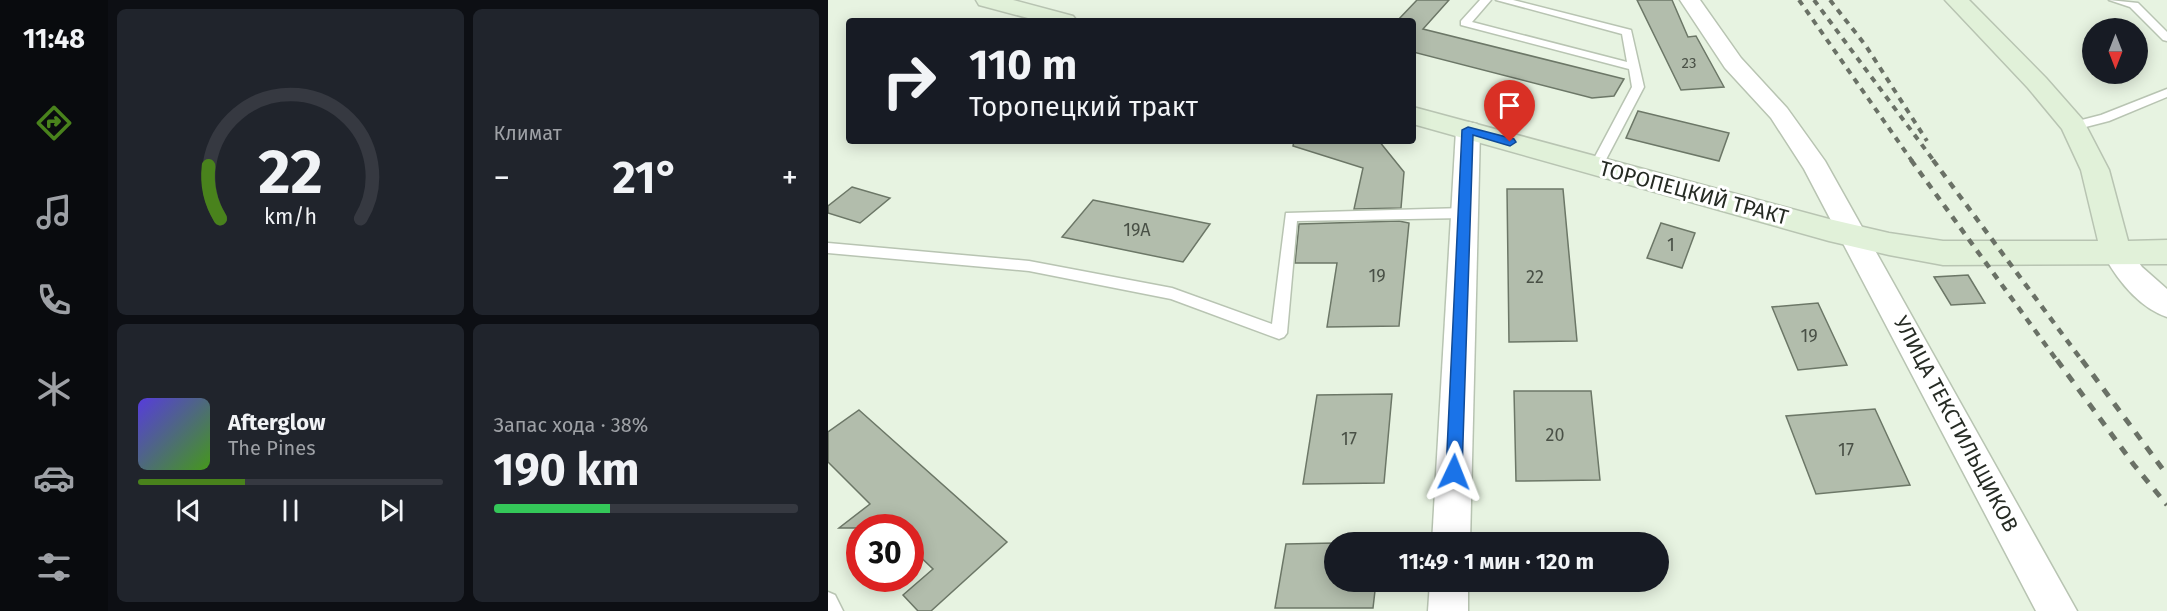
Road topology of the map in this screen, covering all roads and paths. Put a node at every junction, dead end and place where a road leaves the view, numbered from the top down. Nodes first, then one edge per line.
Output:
1 (987, 0) edge
2 (1486, 0) edge
3 (1501, 0) edge
4 (1690, 0) edge
5 (1956, 0) edge
6 (2114, 0) edge
7 (1054, 18) edge
8 (2167, 38) edge
9 (1634, 67) junction
10 (2167, 93) edge
11 (1416, 116) edge
12 (2074, 126) junction
13 (1468, 130) junction
14 (1596, 166) junction
15 (1464, 213) junction
16 (1854, 236) junction
17 (828, 248) edge
18 (2116, 252) junction
19 (2167, 252) edge
20 (2167, 305) edge
21 (1451, 532) edge
22 (1449, 592) edge
23 (828, 602) edge
24 (833, 611) edge
25 (1448, 611) edge
26 (2057, 611) edge

1 - 7 main road
2 - 9 lane
3 - 9 lane
4 - 16 street, УЛИЦА ТЕКСТИЛЬЩИКОВ
5 - 12 main road
6 - 8 lane
9 - 14 lane
10 - 12 lane
11 - 13 main road, ТОРОПЕЦКИЙ ТРАКТ
12 - 18 main road
13 - 14 main road, ТОРОПЕЦКИЙ ТРАКТ
13 - 15 street
14 - 16 main road, ТОРОПЕЦКИЙ ТРАКТ
15 - 17 lane
15 - 21 street
16 - 18 main road, ТОРОПЕЦКИЙ ТРАКТ
16 - 26 street, УЛИЦА ТЕКСТИЛЬЩИКОВ
18 - 19 main road
18 - 20 street
22 - 25 street
23 - 24 lane

